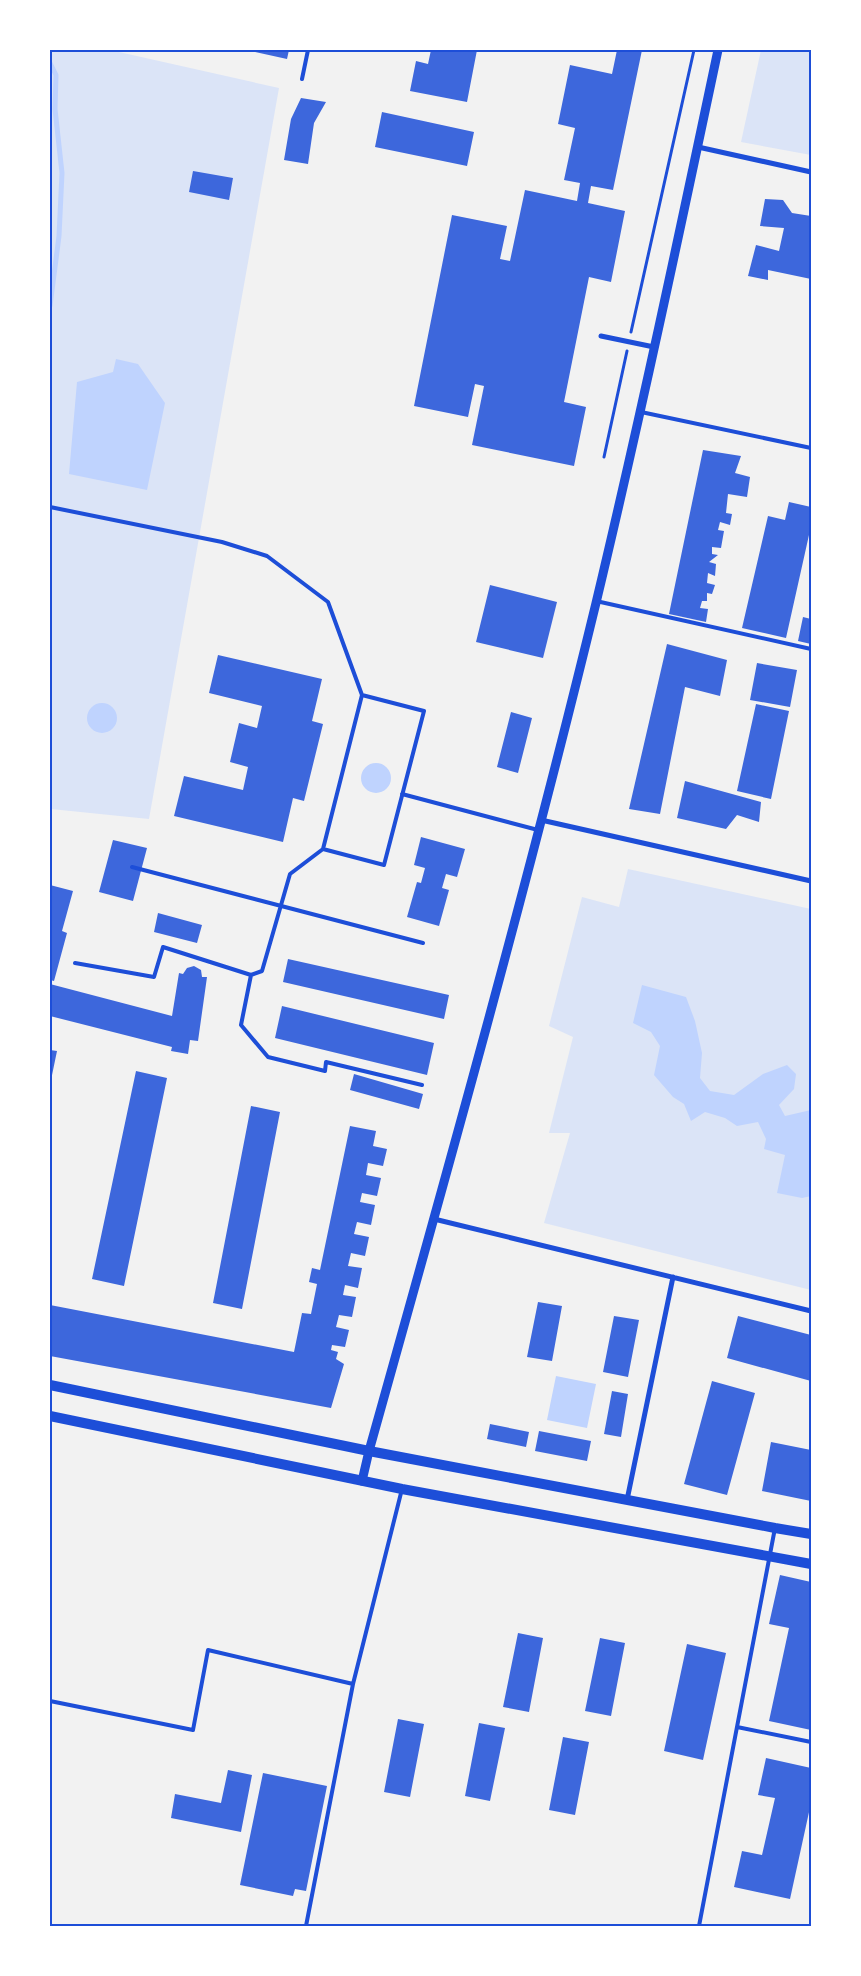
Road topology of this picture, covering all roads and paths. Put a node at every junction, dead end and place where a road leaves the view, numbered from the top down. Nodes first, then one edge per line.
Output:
1 (308, 50) edge
2 (694, 50) edge
3 (718, 50) edge
4 (302, 79) dead end
5 (698, 147) junction
6 (811, 172) edge
7 (601, 336) dead end
8 (629, 342) junction
9 (654, 347) junction
10 (639, 412) junction
11 (811, 448) edge
12 (604, 456) dead end
13 (50, 508) edge
14 (596, 601) junction
15 (811, 649) edge
16 (362, 695) junction
17 (402, 794) junction
18 (540, 820) junction
19 (538, 830) junction
20 (324, 849) junction
21 (132, 867) dead end
22 (811, 881) edge
23 (281, 906) junction
24 (423, 943) dead end
25 (75, 963) dead end
26 (252, 975) junction
27 (422, 1085) dead end
28 (434, 1219) junction
29 (673, 1277) junction
30 (811, 1311) edge
31 (50, 1385) edge
32 (50, 1416) edge
33 (369, 1451) junction
34 (362, 1481) junction
35 (402, 1489) junction
36 (626, 1500) junction
37 (775, 1528) junction
38 (811, 1534) edge
39 (768, 1557) junction
40 (811, 1564) edge
41 (353, 1684) junction
42 (50, 1701) edge
43 (737, 1727) junction
44 (811, 1742) edge
45 (306, 1926) edge
46 (700, 1926) edge

1 - 4 lane
2 - 8 path
3 - 5 street
5 - 6 street
5 - 9 street
7 - 8 street
8 - 9 street
8 - 12 path
9 - 10 street
10 - 11 lane
10 - 14 street
13 - 16 lane
14 - 15 lane
14 - 18 street
16 - 17 lane
16 - 20 lane
17 - 19 lane
17 - 20 lane
18 - 19 street
18 - 22 street
19 - 28 street
20 - 23 lane
21 - 23 lane
23 - 24 lane
23 - 26 lane
25 - 26 lane
26 - 27 lane
28 - 29 street
28 - 33 street
29 - 30 street
29 - 36 street
31 - 33 main road
32 - 34 main road
33 - 34 street
33 - 36 main road
34 - 35 main road
35 - 39 main road
35 - 41 lane
36 - 37 main road
37 - 38 main road
37 - 39 lane
39 - 40 main road
39 - 43 lane
41 - 42 lane
41 - 45 lane
43 - 44 lane
43 - 46 lane

